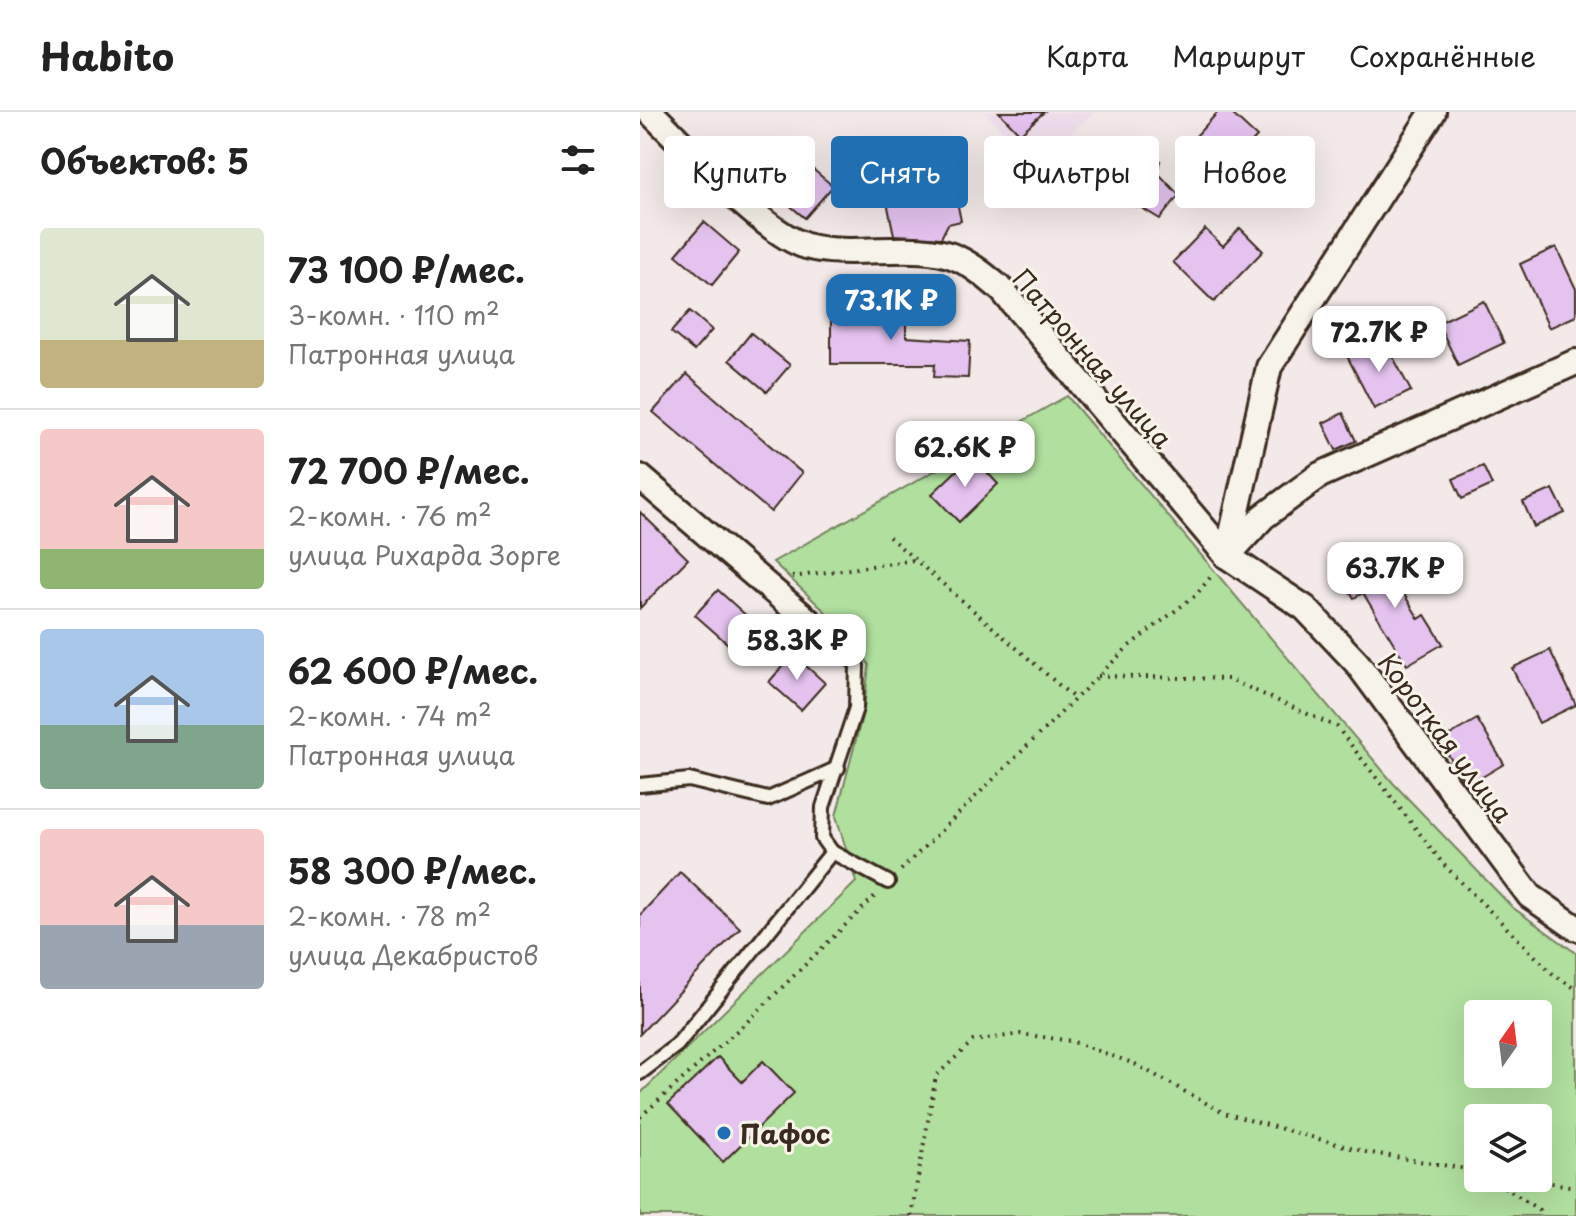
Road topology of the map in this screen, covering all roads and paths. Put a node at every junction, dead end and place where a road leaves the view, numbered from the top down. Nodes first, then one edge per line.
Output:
1 (650, 112) edge
2 (1433, 112) edge
3 (1576, 362) edge
4 (640, 477) edge
5 (889, 537) dead end
6 (1227, 556) junction
7 (915, 560) junction
8 (762, 581) junction
9 (833, 642) joint
10 (1098, 676) junction
11 (1075, 699) junction
12 (838, 768) junction
13 (640, 785) edge
14 (832, 852) junction
15 (888, 882) junction
16 (1576, 928) edge
17 (1576, 989) edge
18 (640, 1073) edge
19 (640, 1117) edge
20 (1464, 1169) edge
21 (1552, 1183) edge
22 (1576, 1187) edge
23 (1512, 1192) edge
24 (911, 1216) edge
25 (1539, 1216) edge

1 - 6 street, Патронная улица
2 - 6 street
3 - 6 street
4 - 8 street
5 - 7 path
6 - 10 path
6 - 16 street, Короткая улица
7 - 8 path
7 - 11 path
8 - 9 street
9 - 12 lane
10 - 11 path
10 - 17 path
11 - 15 path
12 - 13 lane
12 - 14 lane
14 - 15 lane
14 - 18 lane
15 - 19 path
20 - 24 path
21 - 22 path
23 - 25 path

